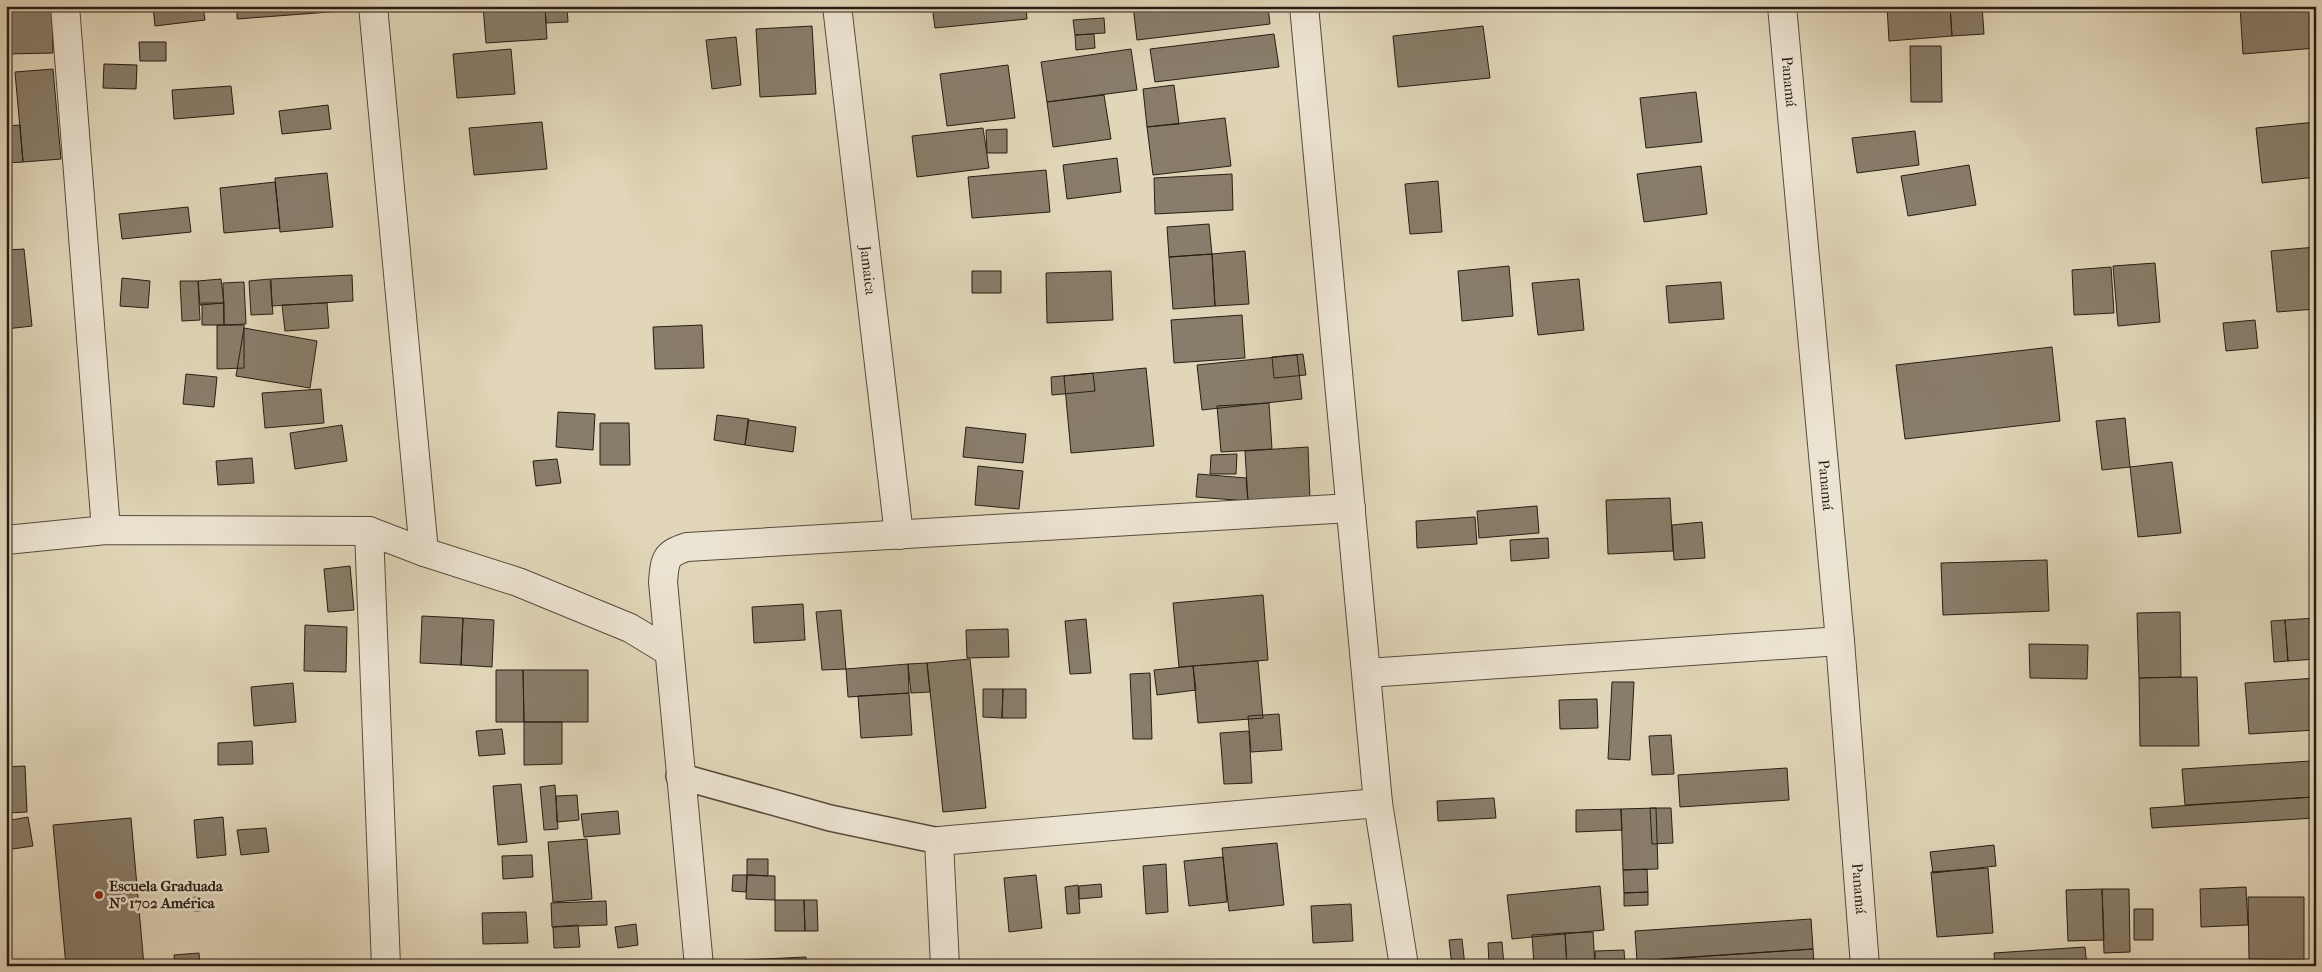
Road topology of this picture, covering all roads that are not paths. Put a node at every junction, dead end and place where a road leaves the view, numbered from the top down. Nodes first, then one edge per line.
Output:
1 (65, 6) edge
2 (373, 6) edge
3 (837, 6) edge
4 (1304, 6) edge
5 (1782, 6) edge
6 (1351, 508) junction
7 (106, 530) junction
8 (369, 531) junction
9 (899, 535) junction
10 (6, 540) edge
11 (424, 552) junction
12 (1840, 641) junction
13 (668, 651) junction
14 (1367, 673) junction
15 (679, 776) junction
16 (1378, 803) junction
17 (939, 841) junction
18 (386, 966) edge
19 (699, 966) edge
20 (945, 966) edge
21 (1404, 966) edge
22 (1865, 966) edge

1 - 7 street
2 - 11 street
3 - 9 street, Jamaica
4 - 6 street
5 - 12 street, Panamá
6 - 9 street
6 - 14 street
7 - 8 street
7 - 10 street
8 - 11 street
8 - 18 street
9 - 13 street
11 - 13 street
12 - 14 street
12 - 22 street, Panamá
13 - 15 street
14 - 16 street
15 - 17 lane
15 - 19 street
16 - 17 street
16 - 21 street
17 - 20 street

